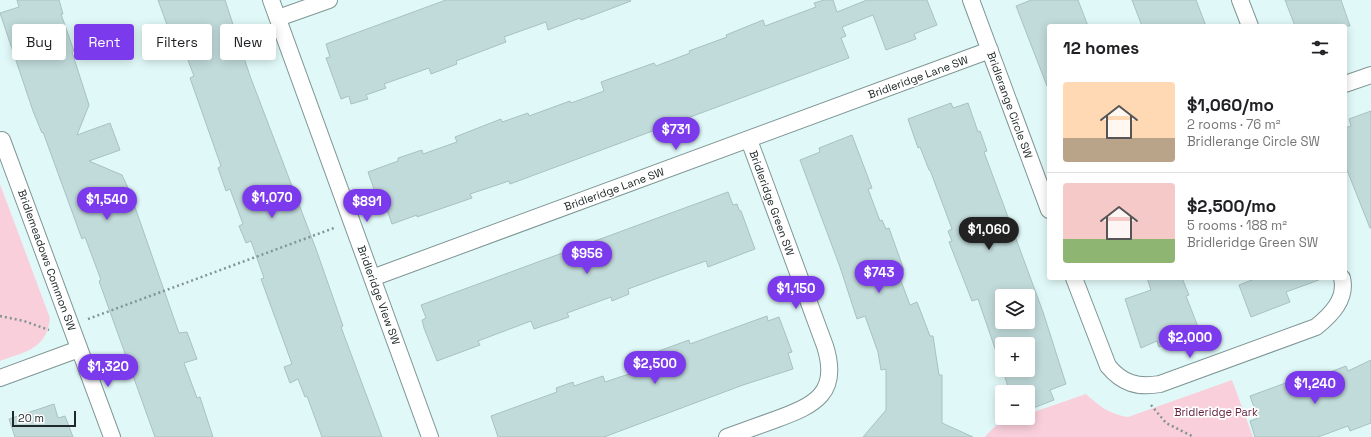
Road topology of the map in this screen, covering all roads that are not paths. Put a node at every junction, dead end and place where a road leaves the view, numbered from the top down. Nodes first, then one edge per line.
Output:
1 (271, 0) edge
2 (329, 0) edge
3 (971, 0) edge
4 (1240, 0) edge
5 (278, 18) junction
6 (1249, 24) edge
7 (990, 50) junction
8 (1371, 75) edge
9 (1347, 83) edge
10 (1, 139) edge
11 (749, 140) junction
12 (1047, 205) edge
13 (372, 278) junction
14 (1075, 280) edge
15 (1342, 280) edge
16 (79, 349) junction
17 (0, 378) edge
18 (112, 437) edge
19 (430, 437) edge
20 (727, 437) edge

1 - 5 street, Bridleridge View SW
2 - 5 street
3 - 7 street, Bridlerange Circle SW
4 - 6 street
5 - 13 street, Bridleridge View SW
7 - 11 street, Bridleridge Lane SW
7 - 12 street, Bridlerange Circle SW
8 - 9 street
10 - 16 street, Bridlemeadows Common SW
11 - 13 street, Bridleridge Lane SW
11 - 20 street, Bridleridge Green SW
13 - 19 street, Bridleridge View SW
14 - 15 street
16 - 17 street
16 - 18 street, Bridlemeadows Common SW

